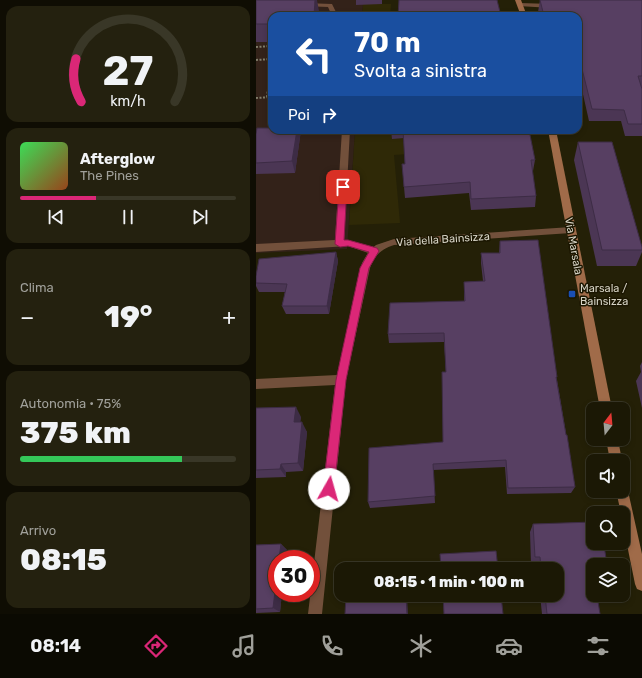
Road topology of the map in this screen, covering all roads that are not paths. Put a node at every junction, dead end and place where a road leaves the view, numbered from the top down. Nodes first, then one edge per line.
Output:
1 (519, 3) edge
2 (293, 5) edge
3 (559, 6) edge
4 (333, 12) edge
5 (346, 134) edge
6 (553, 134) edge
7 (571, 230) junction
8 (340, 244) junction
9 (256, 248) edge
10 (374, 251) junction
11 (341, 380) junction
12 (256, 384) edge
13 (605, 402) edge
14 (624, 498) edge
15 (642, 584) edge
16 (315, 614) edge

1 - 3 street
2 - 4 street
5 - 8 street
6 - 7 street, Via Marsala
7 - 10 street, Via della Bainsizza
7 - 13 street, Via Marsala
8 - 9 street
8 - 10 street
10 - 11 street
11 - 12 street
11 - 16 street
14 - 15 street

